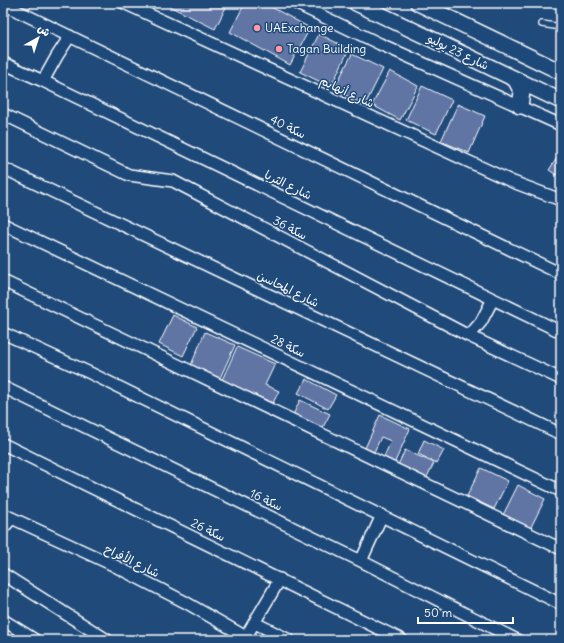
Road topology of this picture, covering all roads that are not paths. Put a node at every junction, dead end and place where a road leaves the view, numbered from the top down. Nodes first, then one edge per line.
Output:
1 (124, 3) edge
2 (295, 3) edge
3 (356, 3) edge
4 (418, 3) edge
5 (3, 4) edge
6 (542, 24) dead end
7 (561, 27) edge
8 (70, 36) junction
9 (3, 63) edge
10 (561, 72) edge
11 (514, 79) junction
12 (43, 81) junction
13 (555, 98) edge
14 (525, 108) junction
15 (3, 114) edge
16 (561, 125) edge
17 (3, 168) edge
18 (561, 200) edge
19 (3, 224) edge
20 (561, 274) edge
21 (3, 281) edge
22 (493, 299) junction
23 (561, 332) edge
24 (3, 333) edge
25 (469, 336) junction
26 (561, 379) edge
27 (3, 387) edge
28 (561, 434) edge
29 (3, 444) edge
30 (561, 491) edge
31 (382, 515) junction
32 (7, 516) edge
33 (3, 528) edge
34 (561, 549) edge
35 (361, 561) junction
36 (3, 574) edge
37 (280, 579) junction
38 (561, 604) edge
39 (3, 620) edge
40 (255, 623) junction
41 (245, 638) edge
42 (35, 640) edge
43 (107, 640) edge
44 (290, 640) edge
45 (402, 640) edge
46 (517, 640) edge

1 - 18 street, شارع أنهايم
2 - 14 street
3 - 11 main road, شارع 23 يوليو
4 - 10 main road
5 - 8 street, سكة 40
6 - 7 lane
8 - 12 street
8 - 20 street, سكة 40
9 - 12 street, شارع الثريا
11 - 13 main road, شارع 23 يوليو
11 - 14 main road
12 - 22 street, شارع الثريا
13 - 14 main road
14 - 16 street
15 - 25 street, سكة 36
17 - 28 street, شارع المحاسن
19 - 30 street, سكة 28
21 - 34 street
22 - 23 street, شارع الثريا
22 - 25 street
24 - 31 street
25 - 26 street, سكة 36
27 - 35 street, سكة 16
29 - 37 street, سكة 26
31 - 35 street
31 - 38 street
32 - 33 street
32 - 41 street, شارع الأفراح
35 - 46 street, سكة 16
36 - 43 street
37 - 40 street
37 - 45 street, سكة 26
39 - 42 street
40 - 41 street
40 - 44 street

